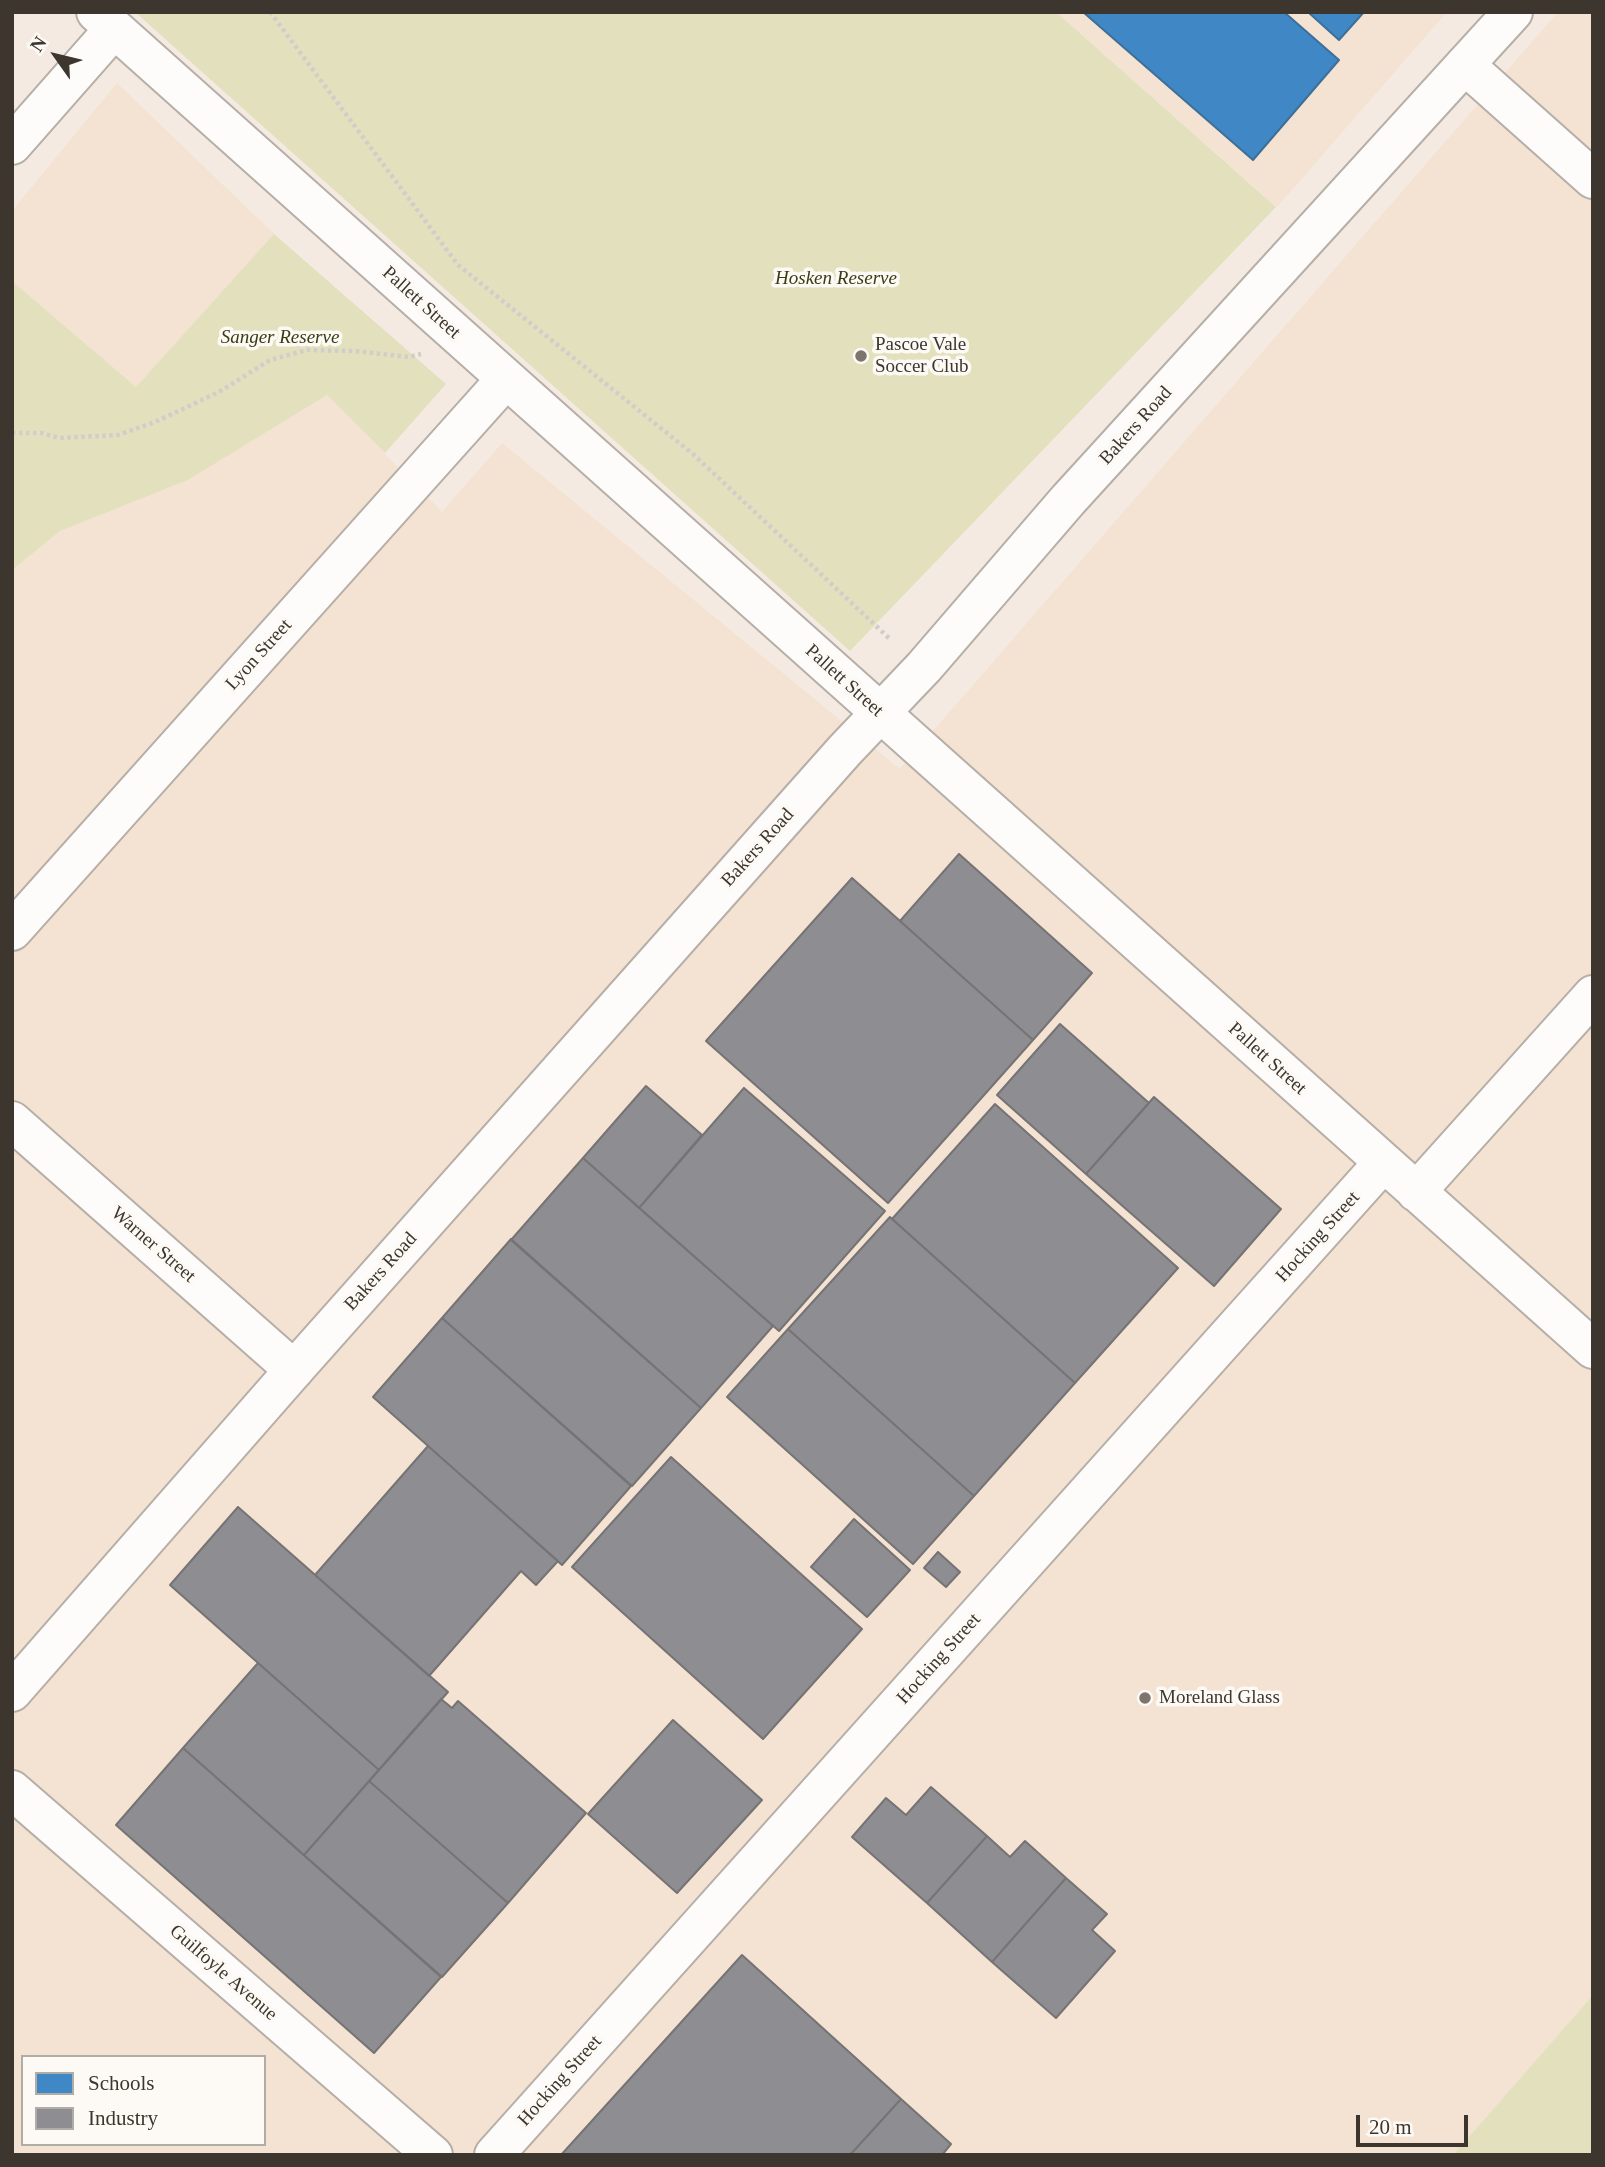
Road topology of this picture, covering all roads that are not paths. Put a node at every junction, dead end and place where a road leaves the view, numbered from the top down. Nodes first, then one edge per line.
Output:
1 (1513, 12) edge
2 (105, 20) edge
3 (1465, 65) junction
4 (12, 145) edge
5 (1593, 179) edge
6 (506, 379) junction
7 (880, 713) junction
8 (12, 931) edge
9 (1593, 995) edge
10 (12, 1121) edge
11 (1383, 1163) junction
12 (1416, 1192) junction
13 (1593, 1349) edge
14 (294, 1370) junction
15 (12, 1692) edge
16 (12, 1790) edge
17 (433, 2155) edge
18 (494, 2155) edge

1 - 3 street, Bakers Road
2 - 4 street
2 - 6 street, Pallett Street
3 - 5 street
3 - 7 street, Bakers Road
6 - 7 street, Pallett Street
6 - 8 street, Lyon Street
7 - 11 street, Pallett Street
7 - 14 street, Bakers Road
9 - 12 street
10 - 14 street, Warner Street
11 - 12 street, Pallett Street
11 - 18 street, Hocking Street
12 - 13 street, Pallett Street
14 - 15 street, Bakers Road
16 - 17 street, Guilfoyle Avenue

